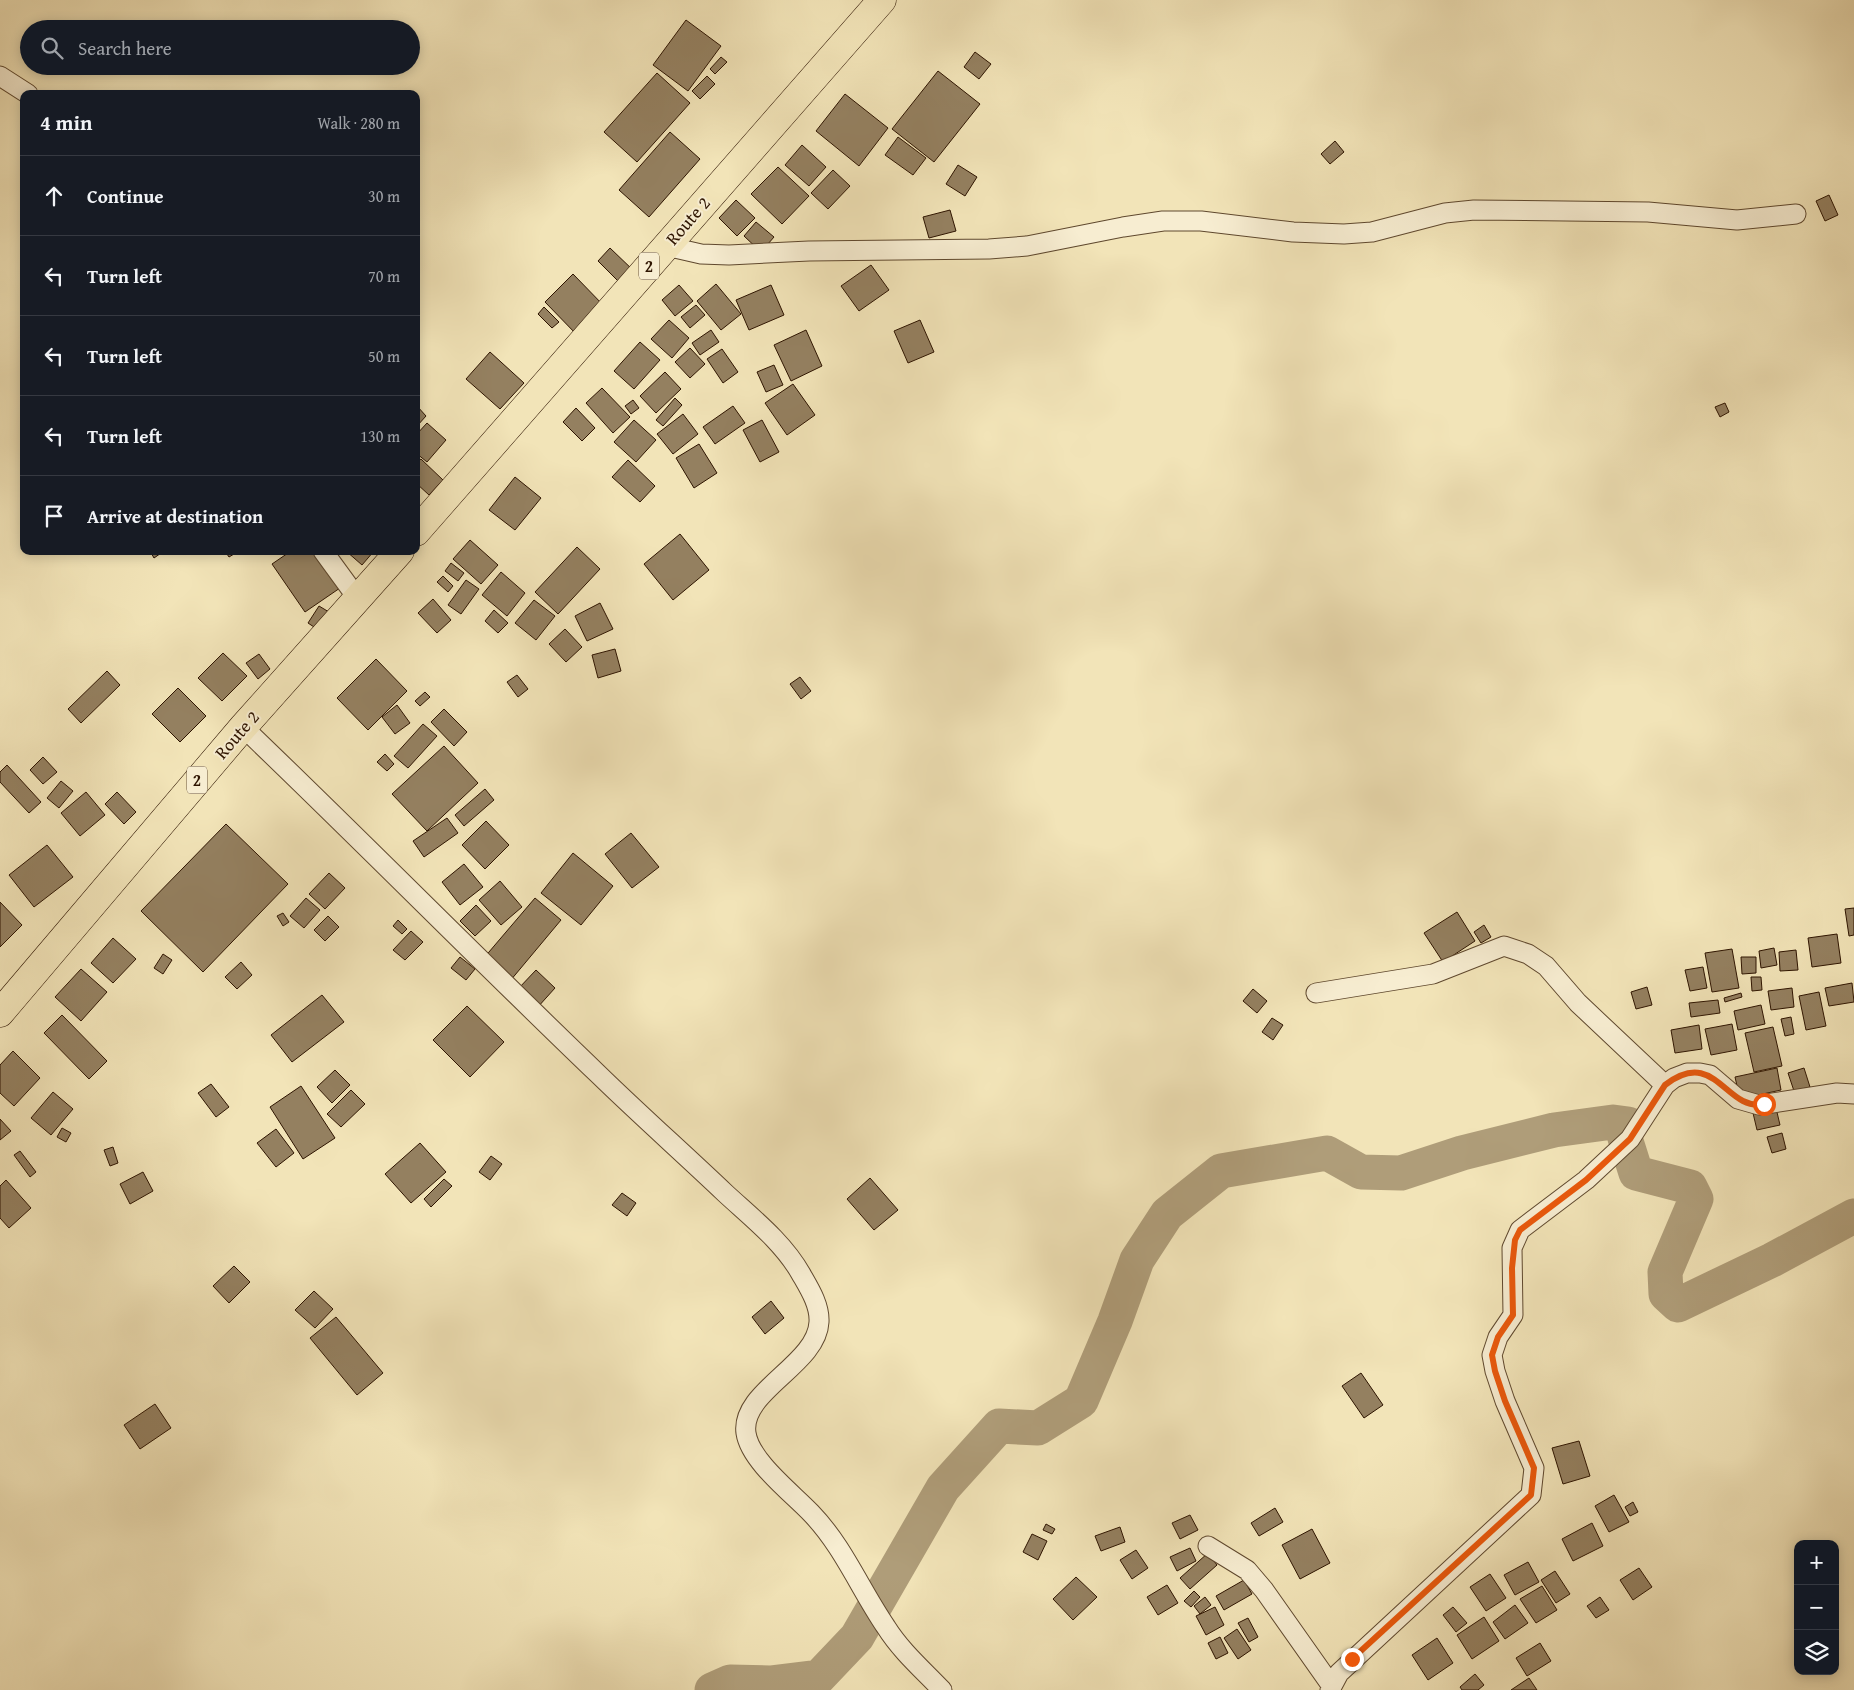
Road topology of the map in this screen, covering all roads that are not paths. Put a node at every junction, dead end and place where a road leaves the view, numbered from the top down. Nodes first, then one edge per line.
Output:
1 (882, 0) edge
2 (0, 76) edge
3 (22, 90) edge
4 (1796, 214) dead end
5 (666, 246) junction
6 (420, 527) edge
7 (326, 555) edge
8 (396, 555) edge
9 (358, 599) junction
10 (242, 727) junction
11 (1316, 993) dead end
12 (0, 1013) edge
13 (1665, 1085) junction
14 (1854, 1094) edge
15 (1208, 1546) dead end
16 (1330, 1687) edge
17 (942, 1690) edge

1 - 5 highway, Route 2 / 2
2 - 3 street
4 - 5 street
5 - 6 highway, Route 2 / 2
7 - 9 street
8 - 9 highway, Route 2 / 2
9 - 10 highway, Route 2 / 2
10 - 12 highway, Route 2 / 2
10 - 17 street
11 - 13 street
13 - 14 street
13 - 16 street
15 - 16 street

